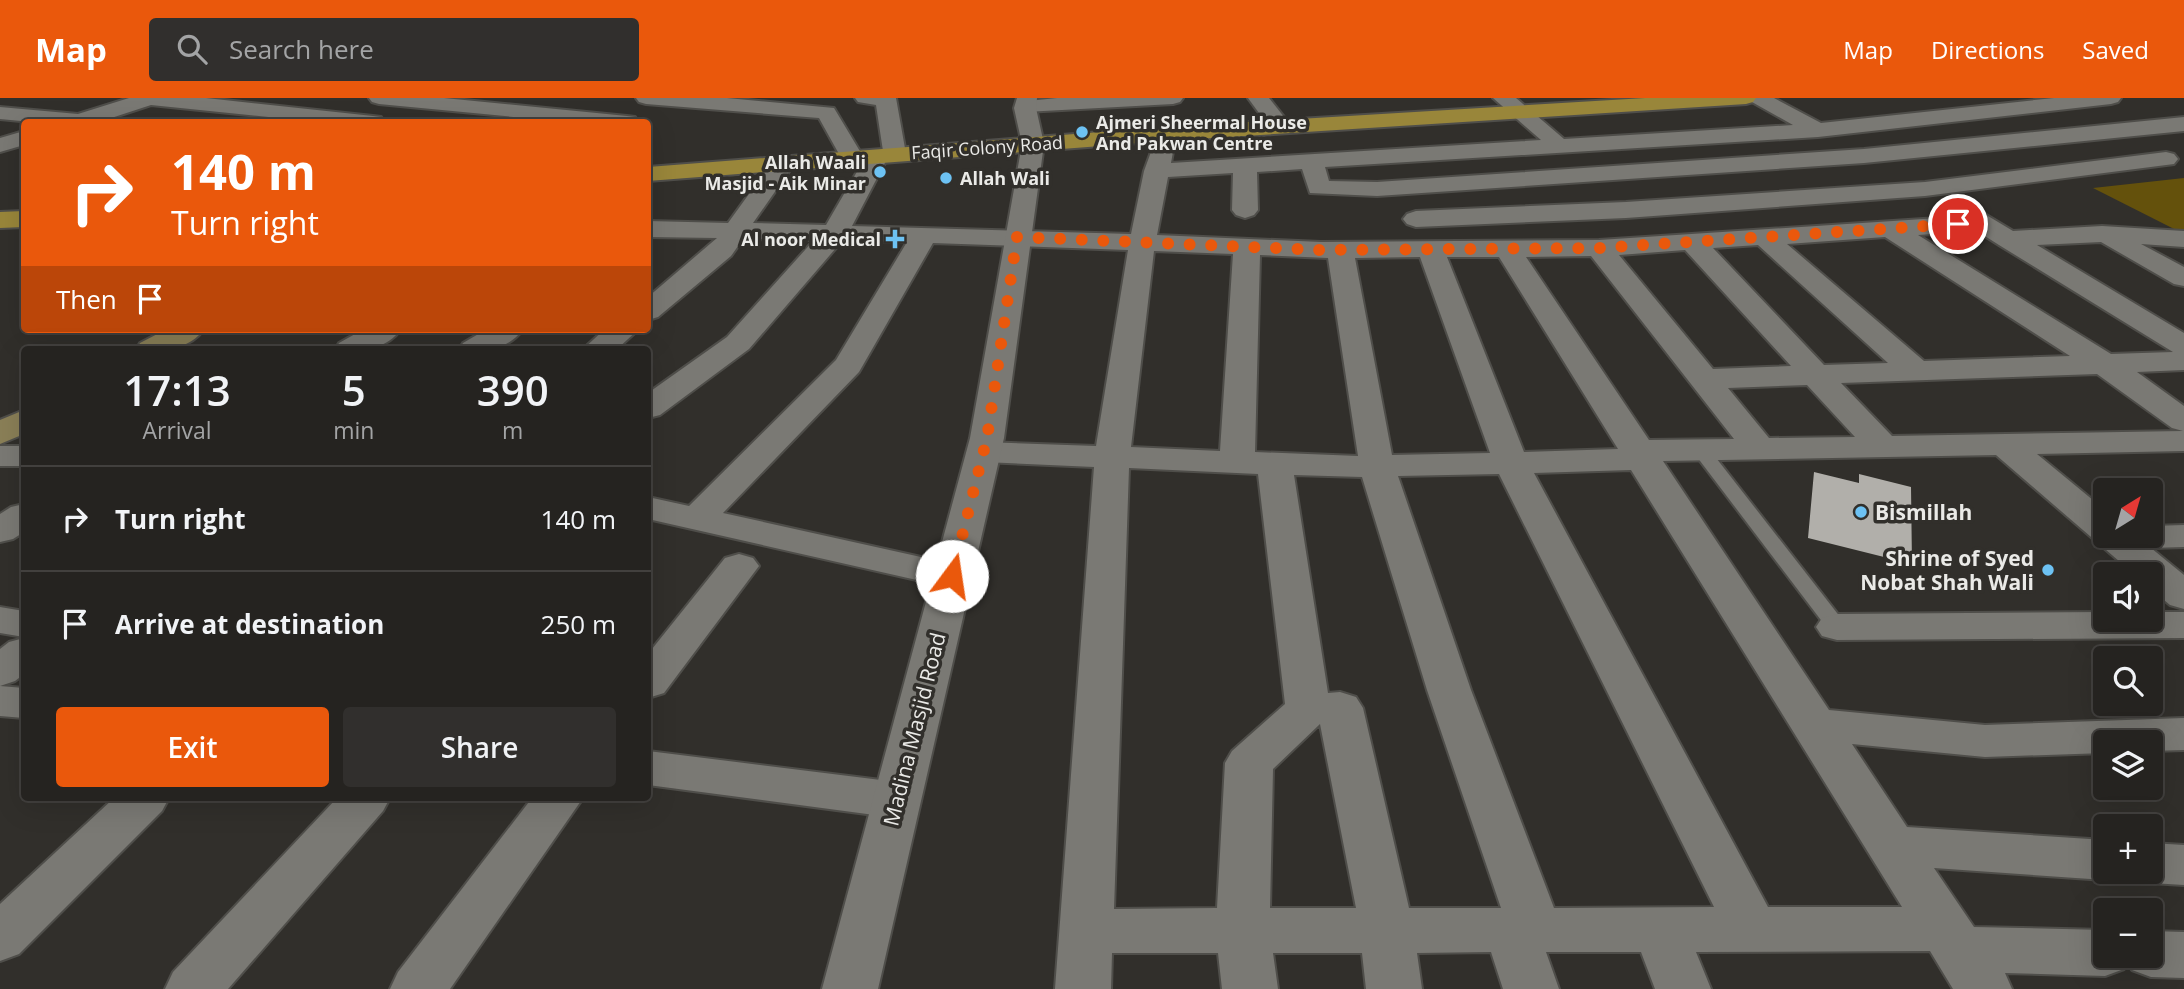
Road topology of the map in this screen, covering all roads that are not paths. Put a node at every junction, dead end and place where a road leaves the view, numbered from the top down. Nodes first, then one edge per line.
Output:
1 (8, 98) edge
2 (149, 98) edge
3 (379, 98) edge
4 (602, 98) edge
5 (646, 98) edge
6 (865, 98) edge
7 (1258, 98) edge
8 (1746, 98) edge
9 (1759, 98) edge
10 (2110, 98) edge
11 (0, 100) edge
12 (441, 101) edge
13 (1026, 102) edge
14 (2030, 102) edge
15 (1512, 105) edge
16 (0, 113) edge
17 (1169, 116) edge
18 (567, 117) junction
19 (54, 119) edge
20 (90, 119) edge
21 (345, 119) edge
22 (404, 119) edge
23 (591, 119) edge
24 (2184, 124) edge
25 (1281, 127) junction
26 (1818, 130) junction
27 (2101, 132) junction
28 (1033, 144) junction
29 (1560, 145) junction
30 (875, 156) junction
31 (1864, 156) junction
32 (2175, 158) edge
33 (1312, 161) junction
34 (783, 163) junction
35 (1245, 165) junction
36 (1156, 171) junction
37 (651, 174) edge
38 (1593, 176) junction
39 (1925, 189) junction
40 (1245, 210) dead end
41 (1626, 210) junction
42 (21, 219) edge
43 (0, 220) edge
44 (1981, 223) junction
45 (1889, 228) junction
46 (738, 230) junction
47 (835, 233) junction
48 (654, 234) edge
49 (1423, 234) junction
50 (2102, 234) junction
51 (925, 235) junction
52 (1763, 236) junction
53 (1017, 237) junction
54 (2008, 239) junction
55 (2184, 239) edge
56 (1690, 241) junction
57 (1142, 242) junction
58 (1658, 243) junction
59 (1247, 246) junction
60 (1507, 248) junction
61 (1599, 248) junction
62 (1340, 249) junction
63 (2184, 278) edge
64 (651, 309) edge
65 (182, 333) edge
66 (379, 333) edge
67 (502, 333) edge
68 (619, 333) edge
69 (158, 346) edge
70 (357, 346) edge
71 (480, 346) edge
72 (602, 346) edge
73 (2184, 346) edge
74 (2184, 361) edge
75 (2103, 363) junction
76 (1916, 371) junction
77 (1813, 375) junction
78 (1704, 379) junction
79 (651, 406) edge
80 (2184, 421) edge
81 (21, 422) edge
82 (0, 434) edge
83 (2184, 441) edge
84 (2004, 444) junction
85 (1882, 446) junction
86 (1759, 448) junction
87 (1700, 449) junction
88 (984, 452) junction
89 (1640, 455) junction
90 (0, 456) edge
91 (21, 456) edge
92 (1112, 457) junction
93 (1256, 463) junction
94 (1511, 463) junction
95 (1377, 467) junction
96 (651, 509) edge
97 (21, 517) edge
98 (697, 519) junction
99 (2093, 519) edge
100 (0, 531) edge
101 (2163, 536) edge
102 (2184, 537) edge
103 (2127, 548) edge
104 (739, 566) dead end
105 (952, 576) junction
106 (2184, 596) edge
107 (0, 620) edge
108 (21, 624) edge
109 (2184, 625) edge
110 (1838, 627) joint
111 (21, 654) edge
112 (0, 671) edge
113 (651, 679) edge
114 (0, 701) edge
115 (21, 703) edge
116 (1308, 709) junction
117 (1813, 723) junction
118 (2184, 734) edge
119 (651, 768) edge
120 (897, 800) junction
121 (142, 801) edge
122 (363, 801) edge
123 (557, 801) edge
124 (1891, 845) junction
125 (2093, 859) edge
126 (2163, 864) edge
127 (2184, 865) edge
128 (1660, 929) junction
129 (1752, 929) junction
130 (1242, 930) junction
131 (1387, 930) junction
132 (1524, 930) junction
133 (1085, 931) junction
134 (0, 938) edge
135 (2093, 953) edge
136 (2163, 955) edge
137 (1962, 956) edge
138 (2184, 956) edge
139 (193, 989) edge
140 (418, 989) edge
141 (850, 989) edge
142 (1083, 989) edge
143 (1250, 989) edge
144 (1394, 989) edge
145 (1531, 989) edge
146 (1683, 989) edge

1 - 11 street
2 - 20 street
2 - 21 street
3 - 12 street
4 - 18 street
5 - 30 street
6 - 30 street
7 - 25 street
8 - 15 main road, Faqir Colony Road
9 - 26 street
10 - 14 street
12 - 18 street
12 - 22 street
13 - 17 street
13 - 28 street, Madina Masjid Road
14 - 26 street
14 - 27 street
15 - 25 main road, Faqir Colony Road
15 - 29 street
16 - 19 street
17 - 25 main road, Faqir Colony Road
17 - 28 main road, Faqir Colony Road
17 - 36 street
18 - 23 street
24 - 27 street
26 - 29 street
26 - 31 street
27 - 31 street
27 - 32 street
28 - 30 main road, Faqir Colony Road
28 - 53 street, Madina Masjid Road
29 - 33 street
29 - 38 street
30 - 34 main road, Faqir Colony Road
30 - 47 street
31 - 38 street
31 - 39 street
32 - 39 street
33 - 35 street
33 - 38 street
34 - 37 main road, Faqir Colony Road
34 - 46 street
35 - 36 street
35 - 40 street
36 - 57 street
38 - 41 street
39 - 41 street
39 - 44 street
41 - 49 street
41 - 58 street
42 - 43 main road
44 - 45 street
44 - 54 street
45 - 52 street
45 - 75 street
46 - 47 street
46 - 48 street
46 - 64 street
47 - 51 street
47 - 79 street
49 - 60 street
49 - 62 street
49 - 94 street
50 - 54 street
50 - 55 street
50 - 63 street
51 - 53 street
51 - 98 street
52 - 56 street
52 - 76 street
53 - 57 street
53 - 88 street, Madina Masjid Road
54 - 73 street
56 - 58 street
56 - 77 street
57 - 59 street
57 - 92 street
58 - 61 street
59 - 62 street
59 - 93 street
60 - 61 street
60 - 89 street
61 - 78 street
62 - 95 street
65 - 69 main road
66 - 70 street
67 - 71 street
68 - 72 street
74 - 75 street
75 - 76 street
75 - 80 street
76 - 77 street
77 - 78 street
77 - 85 street
78 - 86 street
81 - 82 main road
83 - 84 street
84 - 85 street
84 - 99 street
85 - 86 street
86 - 87 street
87 - 89 street
87 - 110 lane
88 - 92 street
88 - 105 street, Madina Masjid Road
89 - 94 street
89 - 117 street
90 - 91 street
92 - 93 street
92 - 133 street
93 - 95 street
93 - 116 street
94 - 95 street
94 - 129 street
95 - 132 street
96 - 98 street
97 - 100 street
98 - 105 street
101 - 102 street
103 - 106 street
104 - 113 street
105 - 120 street, Madina Masjid Road
107 - 108 street
109 - 110 street
111 - 112 street
114 - 115 street
116 - 130 street
116 - 131 street
117 - 118 street
117 - 124 street
119 - 120 street
120 - 141 street, Madina Masjid Road
121 - 134 street
122 - 139 street
123 - 140 street
124 - 125 street
124 - 137 street
126 - 127 street
128 - 129 street
128 - 132 street
128 - 146 street
129 - 137 street
130 - 131 street
130 - 133 street
130 - 143 street
131 - 132 street
131 - 144 street
132 - 145 street
133 - 142 street
135 - 137 street
136 - 138 street

